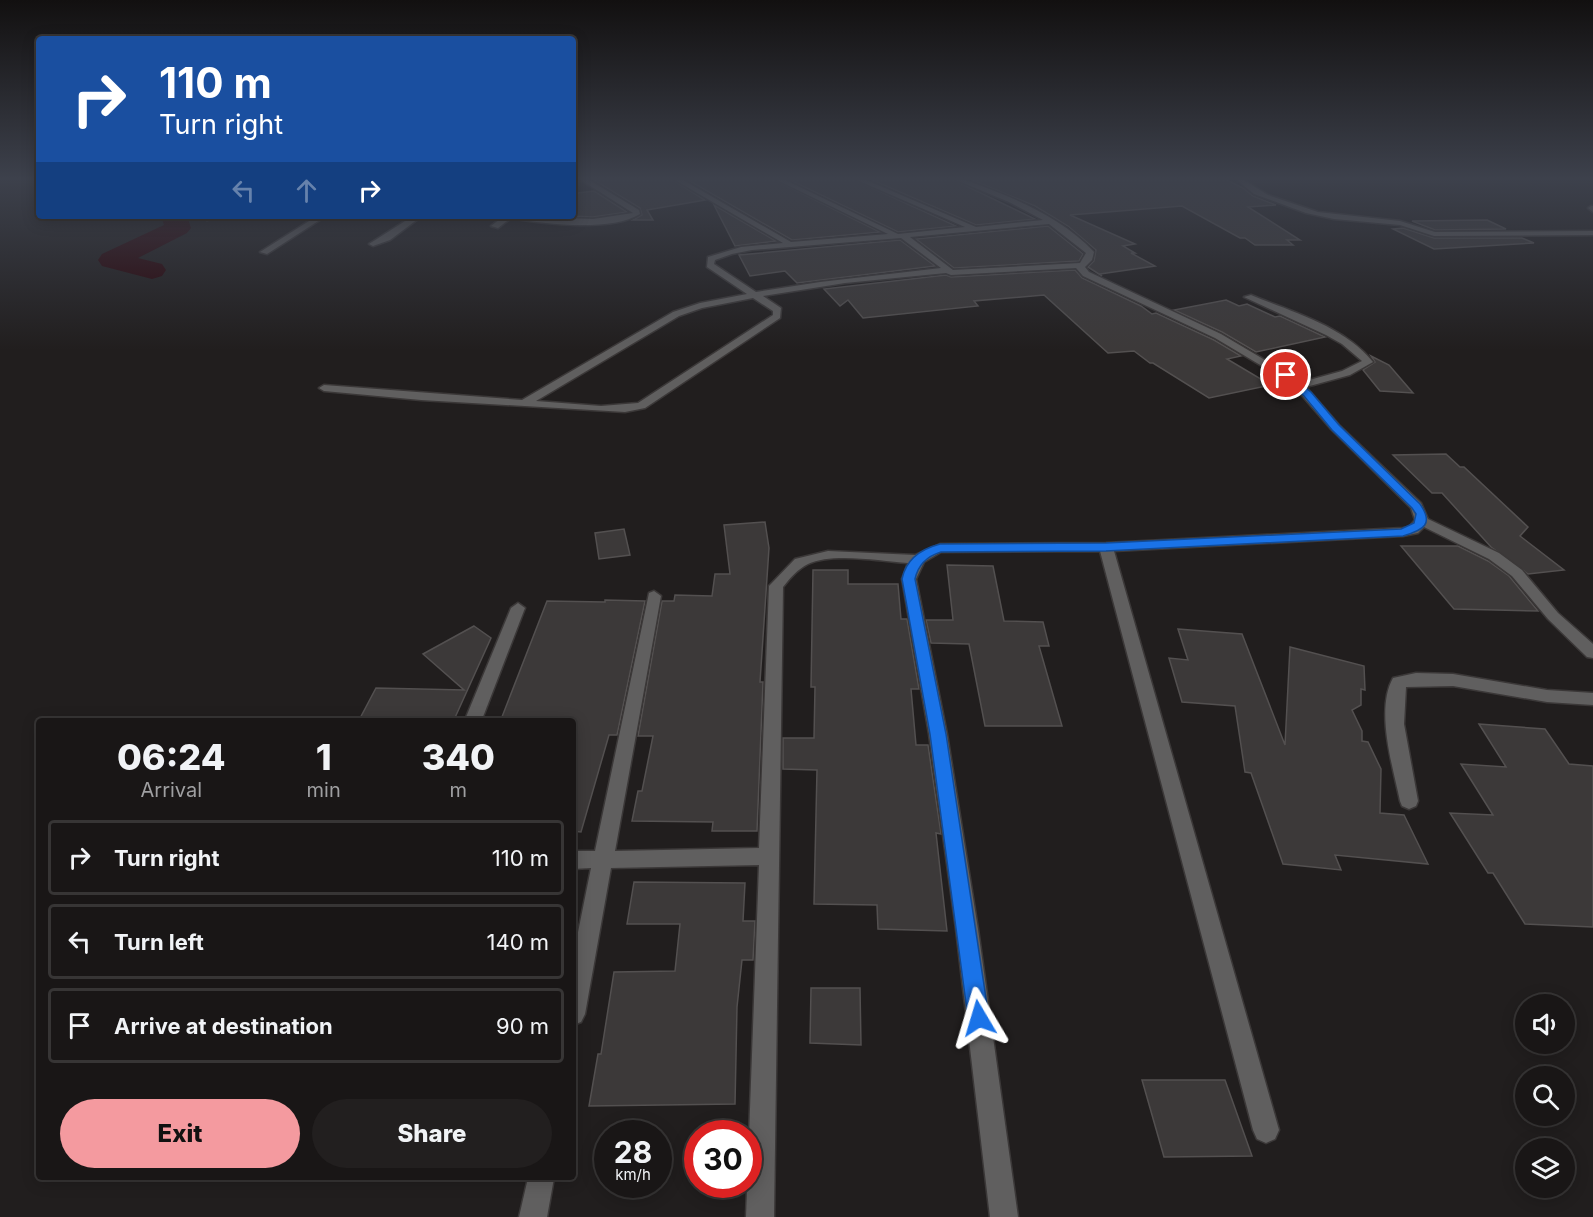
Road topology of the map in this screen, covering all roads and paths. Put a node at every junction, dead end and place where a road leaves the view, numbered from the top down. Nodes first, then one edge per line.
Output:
1 (288, 237) edge
2 (389, 237) edge
3 (778, 237) edge
4 (891, 237) edge
5 (901, 237) edge
6 (1070, 237) edge
7 (373, 244) dead end
8 (795, 245) junction
9 (264, 252) dead end
10 (1081, 265) junction
11 (948, 270) junction
12 (754, 295) junction
13 (1248, 297) dead end
14 (1299, 386) junction
15 (324, 388) dead end
16 (524, 404) junction
17 (1422, 521) junction
18 (1106, 547) junction
19 (918, 560) junction
20 (654, 596) dead end
21 (518, 608) dead end
22 (1593, 653) edge
23 (1593, 699) edge
24 (474, 718) edge
25 (1409, 801) dead end
26 (769, 856) junction
27 (604, 859) junction
28 (576, 860) edge
29 (576, 999) edge
30 (1266, 1130) dead end
31 (541, 1180) edge
32 (533, 1217) edge
33 (760, 1217) edge
34 (1004, 1217) edge

1 - 9 street
2 - 7 street
3 - 8 street
4 - 8 street
5 - 11 street
6 - 10 street
8 - 12 street
10 - 11 street
10 - 14 street
11 - 12 street
12 - 16 street
12 - 16 street
13 - 14 street
14 - 17 street
15 - 16 street
17 - 18 street
17 - 22 street
18 - 19 street
18 - 30 street
19 - 26 street
19 - 34 street
20 - 27 street
21 - 24 street
23 - 25 street
26 - 27 street
26 - 33 street
27 - 28 street
27 - 29 street
31 - 32 street

